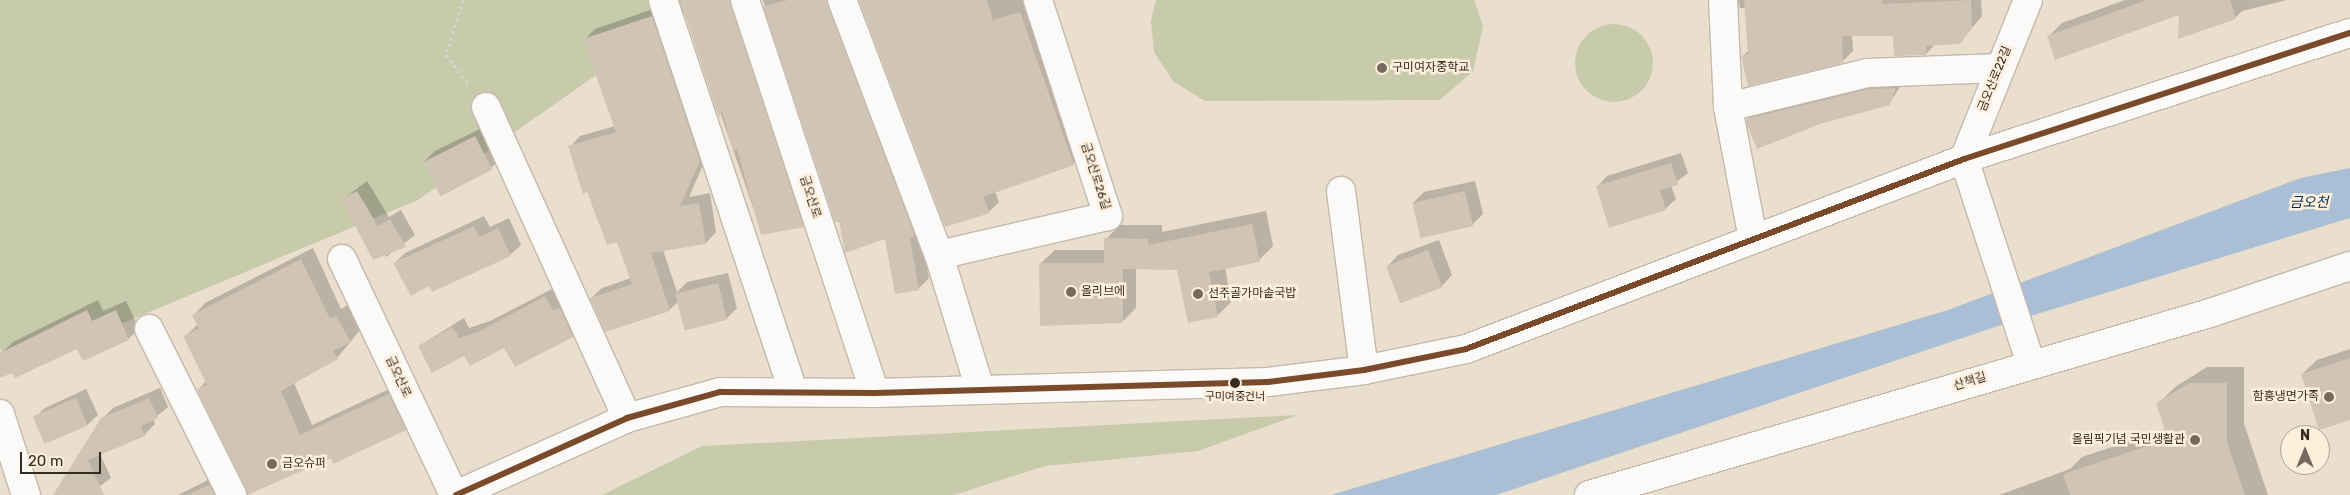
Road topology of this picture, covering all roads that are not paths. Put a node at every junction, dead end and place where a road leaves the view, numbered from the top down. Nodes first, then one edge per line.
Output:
1 (663, 0) edge
2 (745, 0) edge
3 (842, 0) edge
4 (1038, 0) edge
5 (1723, 0) edge
6 (2020, 5) edge
7 (2350, 33) edge
8 (2000, 68) junction
9 (486, 107) road end
10 (1728, 108) junction
11 (1964, 159) junction
12 (1341, 191) dead end
13 (1752, 239) junction
14 (939, 255) junction
15 (342, 259) dead end
16 (2350, 266) edge
17 (149, 329) dead end
18 (2031, 364) junction
19 (1364, 370) junction
20 (980, 389) junction
21 (793, 390) junction
22 (875, 393) junction
23 (0, 414) edge
24 (627, 418) junction
25 (26, 495) edge
26 (232, 495) edge
27 (455, 495) edge
28 (1589, 495) edge

1 - 21 street
2 - 22 street, 금오산로
3 - 14 street
4 - 14 street, 금오산로26길
5 - 10 street
6 - 8 street, 금오산로22길
7 - 11 street, 금오산로
8 - 10 street
8 - 11 street, 금오산로22길
9 - 24 street
10 - 13 street
11 - 13 street, 금오산로
11 - 18 street
12 - 19 street
13 - 19 street, 금오산로
14 - 20 street
15 - 27 street, 금오산로
16 - 18 street, 산책길
17 - 26 street
18 - 28 street, 산책길
19 - 20 street, 금오산로
20 - 22 street, 금오산로
21 - 22 street, 금오산로
21 - 24 street, 금오산로
23 - 25 street
24 - 27 street, 금오산로

